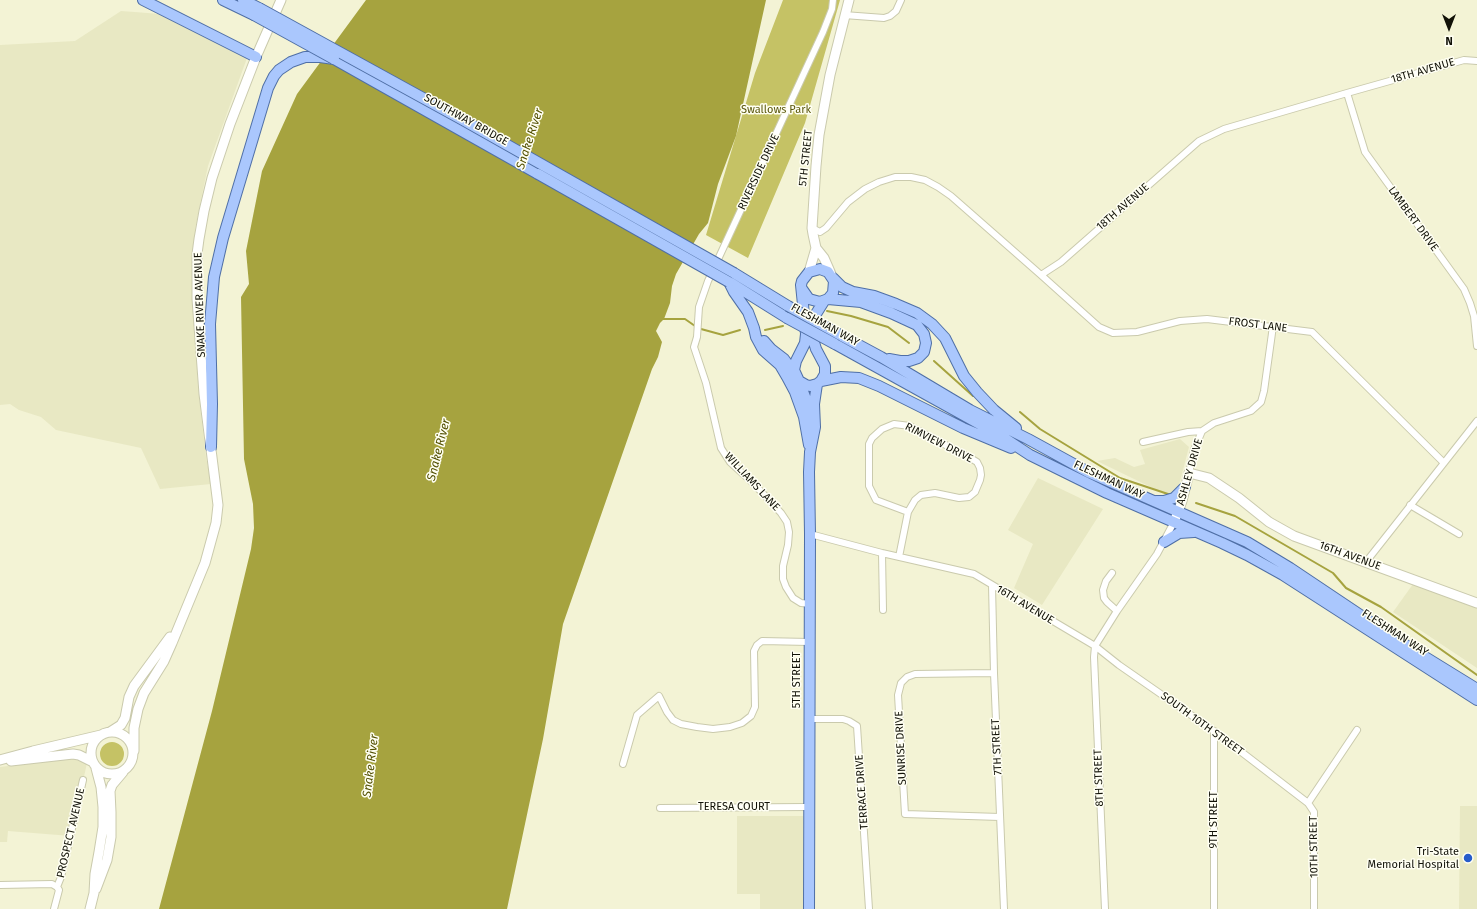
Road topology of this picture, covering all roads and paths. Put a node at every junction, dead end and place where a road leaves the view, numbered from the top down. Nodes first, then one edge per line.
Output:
1 (143, 0) edge
2 (223, 0) edge
3 (243, 0) edge
4 (248, 0) edge
5 (281, 0) edge
6 (834, 0) edge
7 (849, 0) edge
8 (901, 0) edge
9 (257, 11) junction
10 (844, 15) junction
11 (256, 57) junction
12 (334, 59) junction
13 (1477, 61) edge
14 (1347, 92) junction
15 (812, 228) junction
16 (816, 248) junction
17 (809, 272) junction
18 (1041, 275) junction
19 (832, 276) junction
20 (731, 277) junction
21 (802, 289) junction
22 (826, 300) junction
23 (1273, 326) junction
24 (754, 328) junction
25 (1477, 346) edge
26 (694, 347) joint
27 (881, 357) junction
28 (797, 377) junction
29 (819, 382) junction
30 (1477, 421) edge
31 (1202, 431) junction
32 (807, 433) junction
33 (1028, 439) junction
34 (1143, 442) dead end
35 (211, 447) junction
36 (810, 452) junction
37 (1030, 455) junction
38 (1444, 463) junction
39 (1189, 474) junction
40 (1185, 487) junction
41 (1150, 500) junction
42 (1410, 505) junction
43 (908, 512) junction
44 (1178, 512) junction
45 (1174, 522) junction
46 (1196, 532) junction
47 (810, 534) junction
48 (1459, 534) dead end
49 (1164, 542) junction
50 (882, 554) junction
51 (899, 557) junction
52 (1366, 562) junction
53 (1112, 573) dead end
54 (992, 585) junction
55 (1477, 603) edge
56 (810, 604) junction
57 (883, 610) dead end
58 (1117, 611) junction
59 (182, 617) junction
60 (809, 642) junction
61 (1095, 646) junction
62 (994, 673) junction
63 (1477, 689) edge
64 (1477, 700) edge
65 (809, 719) junction
66 (1357, 730) dead end
67 (1214, 731) junction
68 (106, 733) junction
69 (134, 751) junction
70 (0, 761) edge
71 (623, 764) dead end
72 (94, 765) junction
73 (123, 772) junction
74 (83, 780) dead end
75 (1308, 803) junction
76 (808, 807) junction
77 (660, 808) dead end
78 (1000, 817) junction
79 (0, 885) edge
80 (57, 887) junction
81 (94, 893) junction
82 (54, 909) edge
83 (90, 909) edge
84 (809, 909) edge
85 (869, 909) edge
86 (1004, 909) edge
87 (1105, 909) edge
88 (1214, 909) edge
89 (1314, 909) edge

1 - 11 main road
2 - 9 main road
3 - 9 main road
4 - 9 main road
5 - 11 main road, SNAKE RIVER AVENUE
6 - 26 street, RIVERSIDE DRIVE
7 - 10 main road, 5TH STREET
8 - 10 street
9 - 12 main road, SOUTHWAY BRIDGE, bridge
9 - 20 main road, SOUTHWAY BRIDGE, bridge
10 - 15 main road, 5TH STREET
11 - 35 main road, SNAKE RIVER AVENUE
12 - 20 main road, SOUTHWAY BRIDGE, bridge
12 - 35 main road
13 - 14 street, 18TH AVENUE
14 - 18 street, 18TH AVENUE
14 - 25 street, LAMBERT DRIVE
15 - 16 main road, 5TH STREET
15 - 18 street
16 - 17 main road, 5TH STREET
16 - 19 main road, 5TH STREET
17 - 19 main road
17 - 21 main road
18 - 23 street, FROST LANE
19 - 22 main road
19 - 33 main road
20 - 24 main road
20 - 27 main road, FLESHMAN WAY, bridge
20 - 37 main road, FLESHMAN WAY, bridge
21 - 22 main road
21 - 28 main road
22 - 27 main road
22 - 29 main road, 5TH STREET
23 - 31 street, ASHLEY DRIVE
23 - 38 street, FROST LANE
24 - 28 main road, 5TH STREET
24 - 32 main road
26 - 56 street, WILLIAMS LANE
27 - 33 main road, FLESHMAN WAY
28 - 29 main road
28 - 32 main road, 5TH STREET
29 - 36 main road, 5TH STREET
29 - 37 main road
30 - 38 street
31 - 34 street
31 - 39 street, ASHLEY DRIVE
32 - 36 main road, 5TH STREET
33 - 41 main road, FLESHMAN WAY
35 - 59 main road, SNAKE RIVER AVENUE
36 - 47 main road, 5TH STREET
37 - 45 main road, FLESHMAN WAY
38 - 42 street
39 - 40 main road, ASHLEY DRIVE
39 - 52 main road, 16TH AVENUE
40 - 41 main road
40 - 44 main road, ASHLEY DRIVE
41 - 44 main road, FLESHMAN WAY
42 - 48 street
42 - 52 street
43 - 43 street, RIMVIEW DRIVE
43 - 51 street, RIMVIEW DRIVE
44 - 45 main road, ASHLEY DRIVE
44 - 63 main road, FLESHMAN WAY
45 - 46 main road, FLESHMAN WAY
45 - 49 street
46 - 49 main road
46 - 64 main road, FLESHMAN WAY
47 - 50 street, 16TH AVENUE
47 - 56 main road, 5TH STREET
49 - 58 street
50 - 51 street, 16TH AVENUE
50 - 57 street
51 - 54 street, 16TH AVENUE
52 - 55 main road, 16TH AVENUE
53 - 58 street
54 - 61 street, 16TH AVENUE
54 - 62 street, 7TH STREET
56 - 60 main road, 5TH STREET
58 - 61 street
59 - 68 main road, SNAKE RIVER AVENUE
59 - 69 main road, SNAKE RIVER AVENUE
60 - 65 main road, 5TH STREET
60 - 71 street
61 - 67 street, SOUTH 10TH STREET
61 - 87 street, 8TH STREET
62 - 78 street, 7TH STREET
62 - 78 street, SUNRISE DRIVE
65 - 76 main road, 5TH STREET
65 - 85 street, TERRACE DRIVE
66 - 75 street, 10TH STREET
67 - 75 street, SOUTH 10TH STREET
67 - 88 street, 9TH STREET
68 - 69 main road
68 - 70 main road
68 - 72 main road
69 - 73 main road
70 - 72 main road
72 - 73 main road
72 - 81 main road
73 - 81 main road
74 - 80 street, PROSPECT AVENUE
75 - 89 street, 10TH STREET
76 - 77 street, TERESA COURT
76 - 84 main road, 5TH STREET
78 - 86 street, 7TH STREET
79 - 80 street
80 - 82 street, PROSPECT AVENUE
81 - 83 main road

